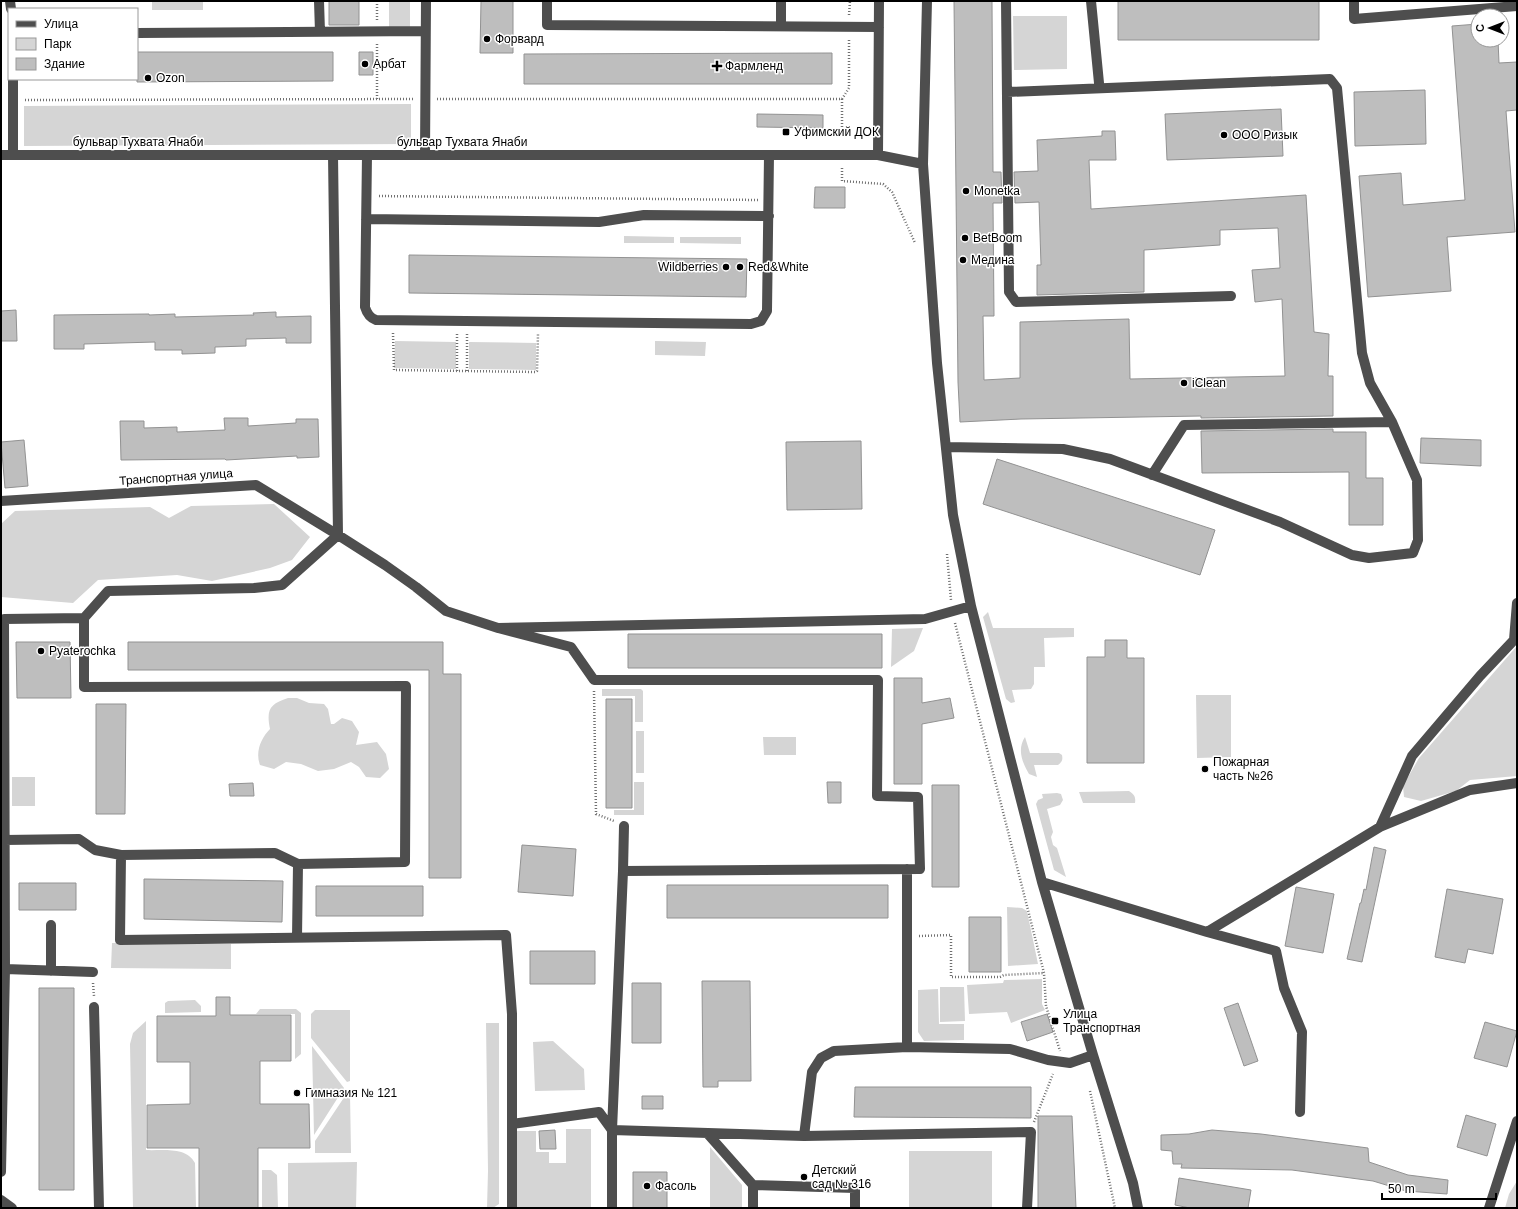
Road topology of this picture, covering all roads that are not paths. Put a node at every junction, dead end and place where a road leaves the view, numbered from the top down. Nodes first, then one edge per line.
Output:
1 (320, 1) edge
2 (426, 1) edge
3 (547, 1) edge
4 (781, 1) edge
5 (880, 1) edge
6 (927, 1) edge
7 (1006, 1) edge
8 (1091, 1) edge
9 (1354, 1) edge
10 (1517, 6) edge
11 (781, 26) junction
12 (879, 27) junction
13 (425, 31) junction
14 (320, 32) junction
15 (138, 33) edge
16 (13, 80) edge
17 (1099, 83) dead end
18 (1007, 92) junction
19 (1, 155) edge
20 (13, 155) junction
21 (333, 155) junction
22 (367, 155) junction
23 (425, 155) junction
24 (770, 155) junction
25 (878, 155) junction
26 (923, 164) junction
27 (769, 216) junction
28 (366, 219) junction
29 (1231, 296) dead end
30 (1392, 422) junction
31 (946, 447) junction
32 (1152, 475) junction
33 (1, 501) edge
34 (338, 535) junction
35 (1517, 603) edge
36 (971, 606) junction
37 (2, 617) edge
38 (84, 618) junction
39 (498, 628) junction
40 (1517, 783) edge
41 (624, 826) road end
42 (1380, 827) junction
43 (4, 840) junction
44 (121, 854) junction
45 (298, 864) junction
46 (907, 869) junction
47 (624, 871) junction
48 (1042, 882) junction
49 (51, 925) dead end
50 (1207, 932) junction
51 (297, 938) junction
52 (5, 969) junction
53 (51, 971) junction
54 (93, 972) road end
55 (94, 1007) road end
56 (907, 1047) junction
57 (1092, 1055) junction
58 (1300, 1112) dead end
59 (1517, 1121) edge
60 (512, 1124) junction
61 (612, 1130) junction
62 (706, 1134) junction
63 (804, 1136) junction
64 (1, 1172) edge
65 (753, 1185) junction
66 (1, 1200) edge
67 (12, 1208) edge
68 (99, 1208) edge
69 (512, 1208) edge
70 (612, 1208) edge
71 (752, 1208) edge
72 (855, 1208) edge
73 (1027, 1208) edge
74 (1138, 1208) edge
75 (1489, 1208) edge

1 - 14 street
2 - 13 street
3 - 11 street
4 - 11 street
5 - 12 street
6 - 26 street
7 - 18 street
8 - 17 street
9 - 10 street
11 - 12 street
12 - 25 street
13 - 14 street
13 - 23 street
14 - 15 street
16 - 20 street
18 - 29 street
18 - 30 street
19 - 20 street, бульвар Тухвата Янаби
20 - 21 street, бульвар Тухвата Янаби
21 - 22 street, бульвар Тухвата Янаби
21 - 34 street
22 - 23 street, бульвар Тухвата Янаби
22 - 28 street
23 - 24 street, бульвар Тухвата Янаби
24 - 25 street, бульвар Тухвата Янаби
24 - 27 street
25 - 26 street, бульвар Тухвата Янаби
26 - 31 street
27 - 28 street
27 - 28 street
30 - 32 street
30 - 32 street
31 - 32 street
31 - 36 street
33 - 34 street, Транспортная улица
34 - 38 street
34 - 39 street, Транспортная улица
35 - 42 street
36 - 39 street
36 - 48 street
37 - 38 street
37 - 43 street
38 - 45 street
39 - 46 street, Транспортная улица
40 - 42 street
41 - 47 street
42 - 50 street
43 - 44 street
43 - 52 street
44 - 45 street
44 - 51 street
45 - 51 street
46 - 47 street
46 - 56 street
47 - 61 street
48 - 50 street
48 - 57 street
49 - 53 street
50 - 58 street
51 - 60 street
52 - 53 street
52 - 64 street
53 - 54 street
55 - 68 street
56 - 57 street
56 - 63 street
57 - 74 street
59 - 75 street
60 - 61 street
60 - 69 street
61 - 62 street
61 - 70 street
62 - 63 street
62 - 65 street
63 - 73 street
65 - 71 street
65 - 72 street
66 - 67 street

